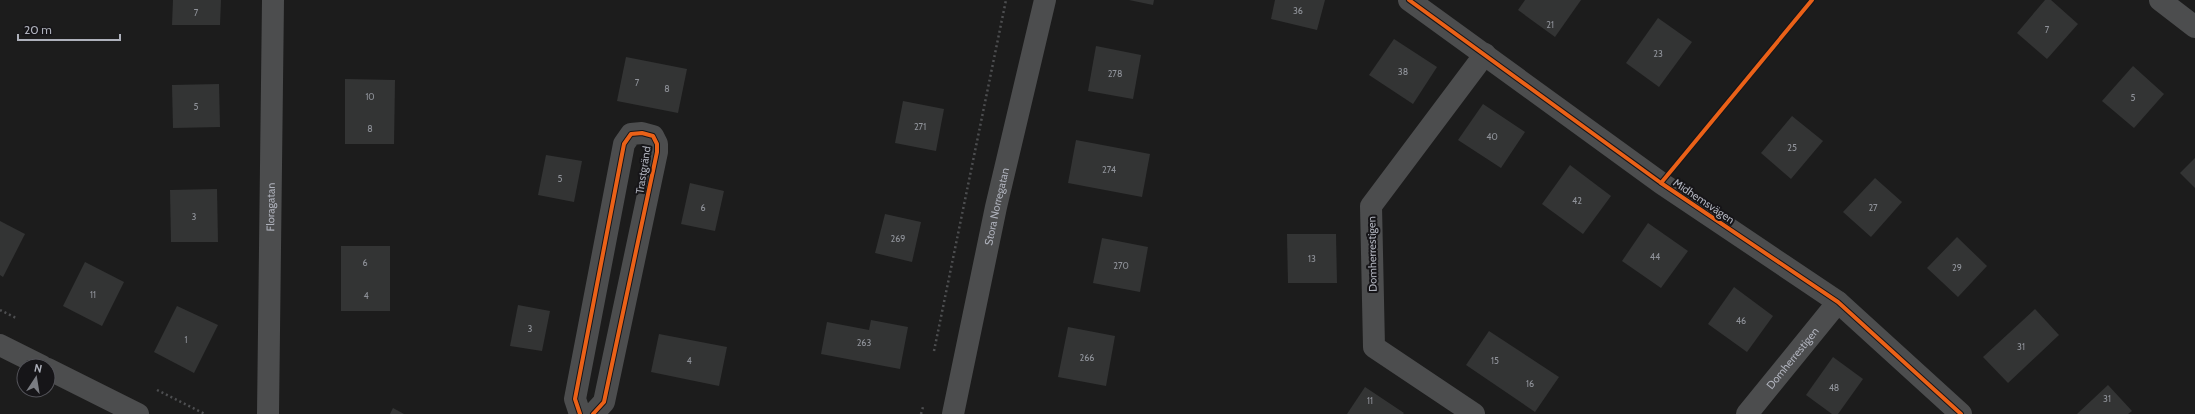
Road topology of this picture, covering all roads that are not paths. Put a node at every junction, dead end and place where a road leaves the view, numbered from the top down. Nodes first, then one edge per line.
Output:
1 (272, 0) edge
2 (1045, 0) edge
3 (1409, 0) edge
4 (2160, 0) edge
5 (2195, 27) edge
6 (1485, 54) junction
7 (1838, 302) junction
8 (0, 345) edge
9 (26, 358) edge
10 (56, 373) edge
11 (138, 414) edge
12 (268, 414) edge
13 (580, 414) edge
14 (593, 414) edge
15 (953, 414) edge
16 (1474, 414) edge
17 (1748, 414) edge
18 (1962, 414) edge

1 - 12 street, Floragatan
2 - 15 street, Stora Norregatan
3 - 6 street, Midhemsvägen
4 - 5 street
6 - 7 street, Midhemsvägen
6 - 16 street, Domherrestigen
7 - 17 street, Domherrestigen
7 - 18 street, Midhemsvägen
8 - 9 street
10 - 11 street
13 - 14 street, Trastgränd

